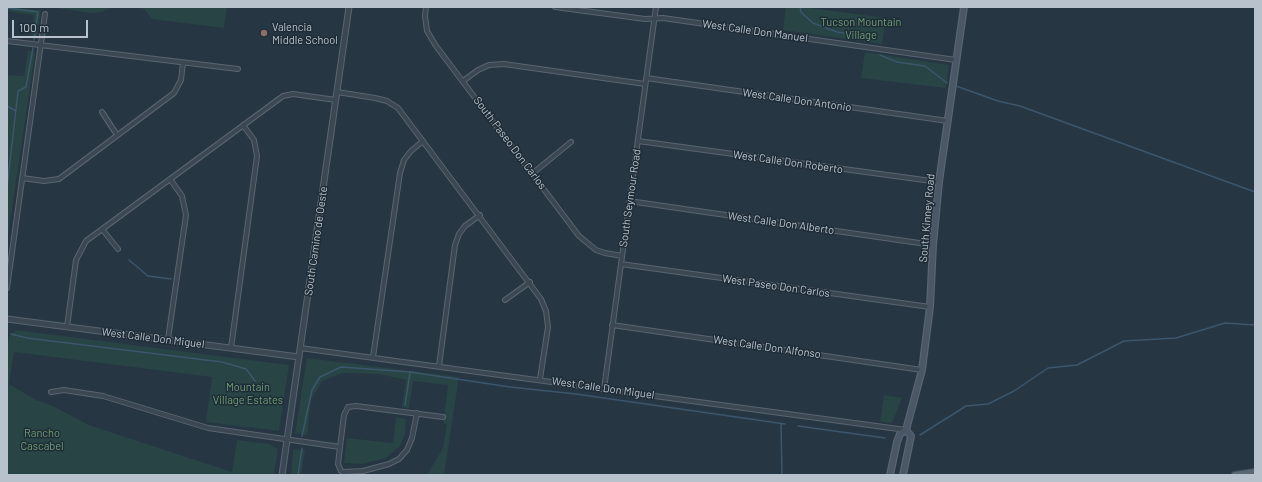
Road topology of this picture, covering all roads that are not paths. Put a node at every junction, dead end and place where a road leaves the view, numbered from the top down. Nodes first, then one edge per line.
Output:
1 (349, 7) edge
2 (426, 7) edge
3 (555, 7) edge
4 (656, 7) edge
5 (964, 7) edge
6 (45, 14) dead end
7 (654, 18) junction
8 (7, 41) edge
9 (41, 45) junction
10 (956, 60) junction
11 (183, 63) junction
12 (238, 69) dead end
13 (646, 78) junction
14 (463, 81) junction
15 (645, 84) junction
16 (337, 92) junction
17 (336, 100) junction
18 (102, 112) dead end
19 (948, 121) junction
20 (243, 125) junction
21 (118, 135) junction
22 (423, 141) junction
23 (638, 141) junction
24 (571, 142) dead end
25 (533, 173) junction
26 (22, 178) junction
27 (170, 179) junction
28 (939, 182) junction
29 (629, 201) junction
30 (480, 215) junction
31 (102, 229) junction
32 (933, 245) junction
33 (118, 249) dead end
34 (622, 256) junction
35 (621, 264) junction
36 (530, 282) junction
37 (7, 288) edge
38 (505, 300) dead end
39 (930, 307) junction
40 (7, 319) edge
41 (612, 325) junction
42 (67, 327) junction
43 (168, 339) junction
44 (231, 348) junction
45 (300, 348) junction
46 (299, 356) junction
47 (373, 357) junction
48 (439, 366) junction
49 (922, 370) junction
50 (540, 379) junction
51 (604, 389) junction
52 (51, 392) dead end
53 (417, 413) junction
54 (443, 416) dead end
55 (906, 430) junction
56 (287, 440) junction
57 (340, 447) junction
58 (1255, 472) edge
59 (282, 475) edge
60 (890, 475) edge
61 (903, 475) edge
62 (1235, 475) edge

1 - 16 street, South Camino de Oeste
2 - 14 street, South Paseo Don Carlos
3 - 7 street, West Calle Don Manuel
4 - 7 street, South Seymour Road
5 - 10 main road, South Kinney Road
6 - 9 street
7 - 10 street, West Calle Don Manuel
7 - 13 street, South Seymour Road
8 - 9 street
9 - 11 street
9 - 26 street
10 - 19 main road, South Kinney Road
11 - 12 street
11 - 21 street
13 - 15 street, South Seymour Road
13 - 19 street, West Calle Don Antonio
14 - 15 street
14 - 25 street, South Paseo Don Carlos
15 - 23 street, South Seymour Road
16 - 17 street, South Camino de Oeste
16 - 22 street
17 - 20 street
17 - 45 street, South Camino de Oeste
18 - 21 street
19 - 28 main road, South Kinney Road
20 - 27 street
20 - 44 street
21 - 26 street
22 - 30 street
22 - 47 street
23 - 28 street, West Calle Don Roberto
23 - 29 street, South Seymour Road
24 - 25 street
25 - 34 street, South Paseo Don Carlos
26 - 37 street
27 - 31 street
27 - 43 street
28 - 32 main road, South Kinney Road
29 - 32 street, West Calle Don Alberto
29 - 34 street, South Seymour Road
30 - 36 street
30 - 48 street
31 - 33 street
31 - 42 street
32 - 39 main road, South Kinney Road
34 - 35 street, South Seymour Road
35 - 39 street, West Paseo Don Carlos
35 - 41 street, South Seymour Road
36 - 38 street
36 - 50 street
39 - 49 main road, South Kinney Road
40 - 42 street, West Calle Don Miguel
41 - 49 street, West Calle Don Alfonso
41 - 51 street, South Seymour Road
42 - 43 street, West Calle Don Miguel
43 - 44 street, West Calle Don Miguel
44 - 46 street, West Calle Don Miguel
45 - 46 street, South Camino de Oeste
45 - 47 street, West Calle Don Miguel
46 - 56 street, South Camino de Oeste
47 - 48 street, West Calle Don Miguel
48 - 50 street, West Calle Don Miguel
49 - 55 main road, South Kinney Road
50 - 51 street, West Calle Don Miguel
51 - 55 street, West Calle Don Miguel
52 - 56 street
53 - 54 street
53 - 57 street
53 - 57 street
55 - 60 main road, South Kinney Road
55 - 61 main road, South Kinney Road
56 - 57 street
56 - 59 street, South Camino de Oeste
58 - 62 main road

